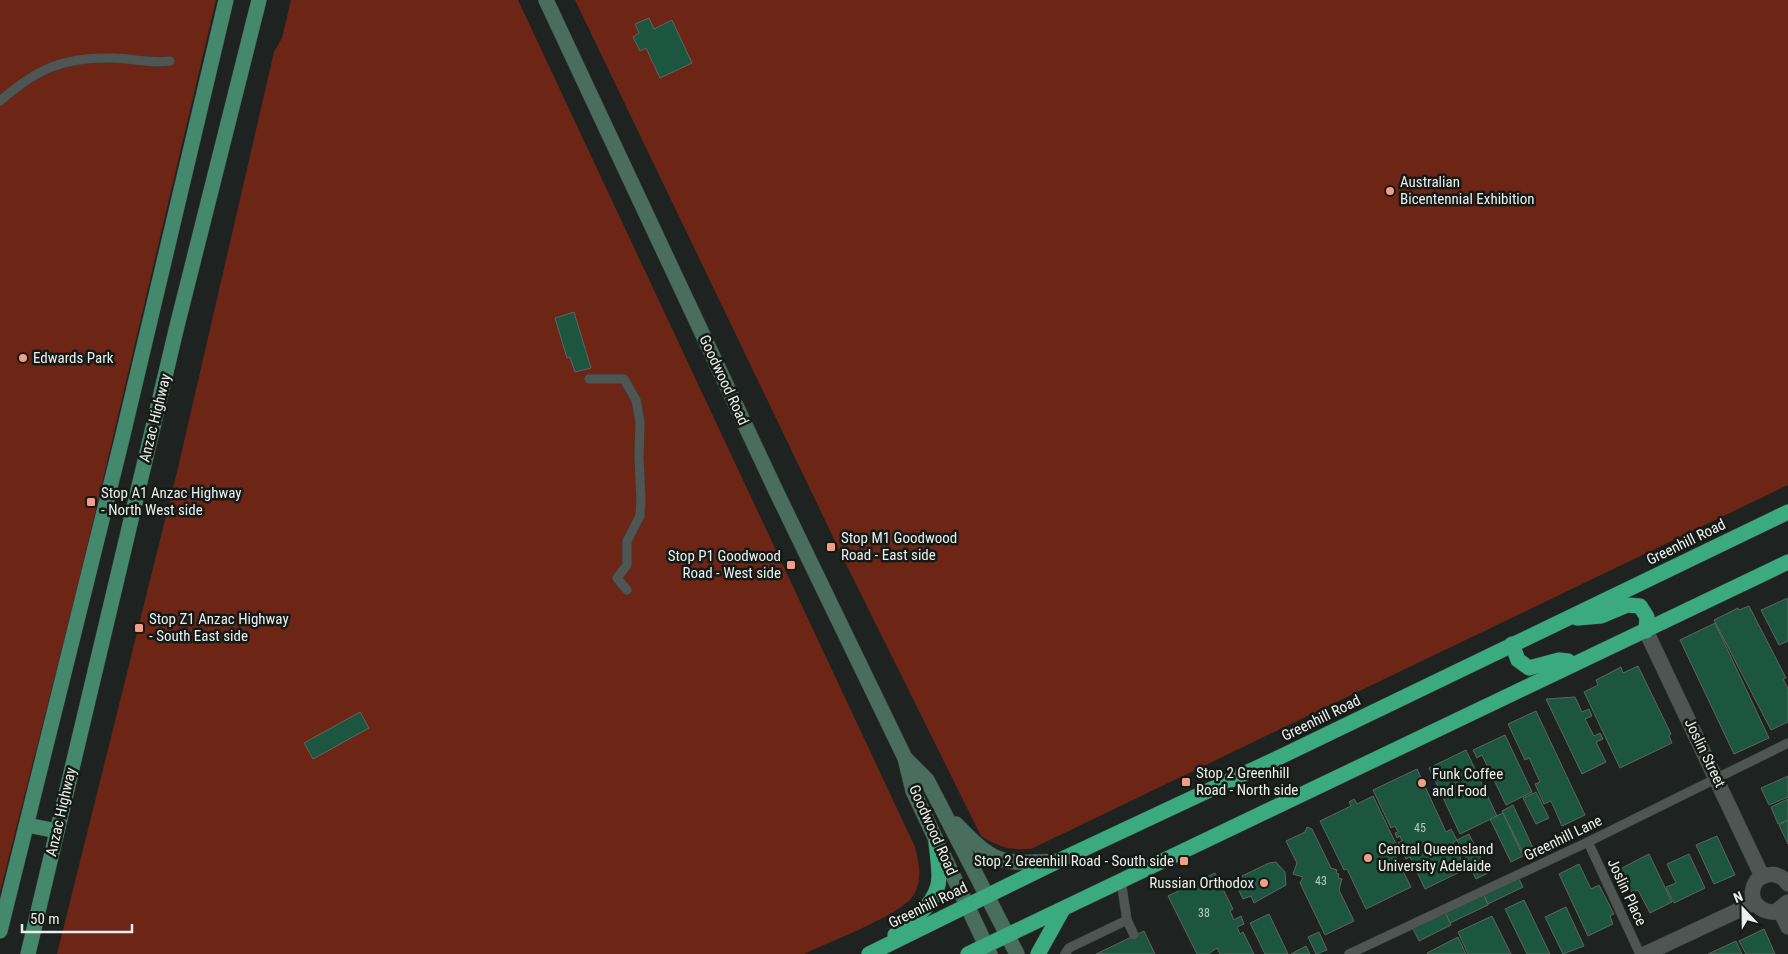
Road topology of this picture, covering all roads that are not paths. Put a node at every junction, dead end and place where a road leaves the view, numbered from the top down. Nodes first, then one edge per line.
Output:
1 (226, 0) edge
2 (259, 0) edge
3 (546, 0) edge
4 (170, 60) dead end
5 (0, 101) edge
6 (589, 380) dead end
7 (1788, 512) edge
8 (1788, 562) edge
9 (627, 590) dead end
10 (1565, 619) junction
11 (1646, 631) junction
12 (1512, 644) junction
13 (1580, 662) junction
14 (1788, 743) edge
15 (905, 758) junction
16 (1717, 777) junction
17 (944, 812) junction
18 (27, 825) junction
19 (57, 831) junction
20 (936, 842) junction
21 (1588, 842) junction
22 (1058, 861) junction
23 (1762, 876) junction
24 (1121, 881) junction
25 (1788, 884) edge
26 (987, 896) junction
27 (1754, 903) junction
28 (967, 906) junction
29 (1784, 906) edge
30 (1063, 909) junction
31 (1127, 920) junction
32 (1788, 927) edge
33 (0, 931) edge
34 (1007, 935) junction
35 (1134, 935) dead end
36 (988, 950) edge
37 (870, 953) edge
38 (28, 954) edge
39 (968, 954) edge
40 (1017, 954) edge
41 (1038, 954) edge
42 (1065, 954) edge
43 (1349, 954) edge
44 (1640, 954) edge
45 (1645, 954) edge

1 - 18 main road, Anzac Highway
2 - 19 main road, Anzac Highway
3 - 15 main road, Goodwood Road
4 - 5 lane
6 - 9 lane
7 - 10 highway, Greenhill Road
8 - 11 highway
10 - 11 highway
10 - 12 highway, Greenhill Road
11 - 13 highway
11 - 16 street, Joslin Street
12 - 13 highway
12 - 22 highway, Greenhill Road
13 - 24 highway
14 - 16 lane, Greenhill Lane
15 - 17 main road, Goodwood Road
15 - 20 main road, Goodwood Road
16 - 21 lane, Greenhill Lane
16 - 23 street, Joslin Street
17 - 22 main road
17 - 26 main road, Goodwood Road
18 - 19 main road
18 - 33 main road, Anzac Highway
19 - 38 main road, Anzac Highway
20 - 28 main road, Goodwood Road
20 - 37 highway
21 - 43 lane, Greenhill Lane
21 - 44 lane, Joslin Place
22 - 26 highway, Greenhill Road
23 - 25 street
23 - 27 street
24 - 30 highway
24 - 31 lane
26 - 28 highway, Greenhill Road
26 - 34 main road, Goodwood Road
27 - 29 street
27 - 45 street
28 - 36 main road, Goodwood Road
28 - 37 highway, Greenhill Road
29 - 32 street
30 - 34 highway
30 - 41 highway
31 - 35 lane
31 - 42 lane
34 - 36 highway
34 - 40 main road, Goodwood Road
36 - 39 highway

